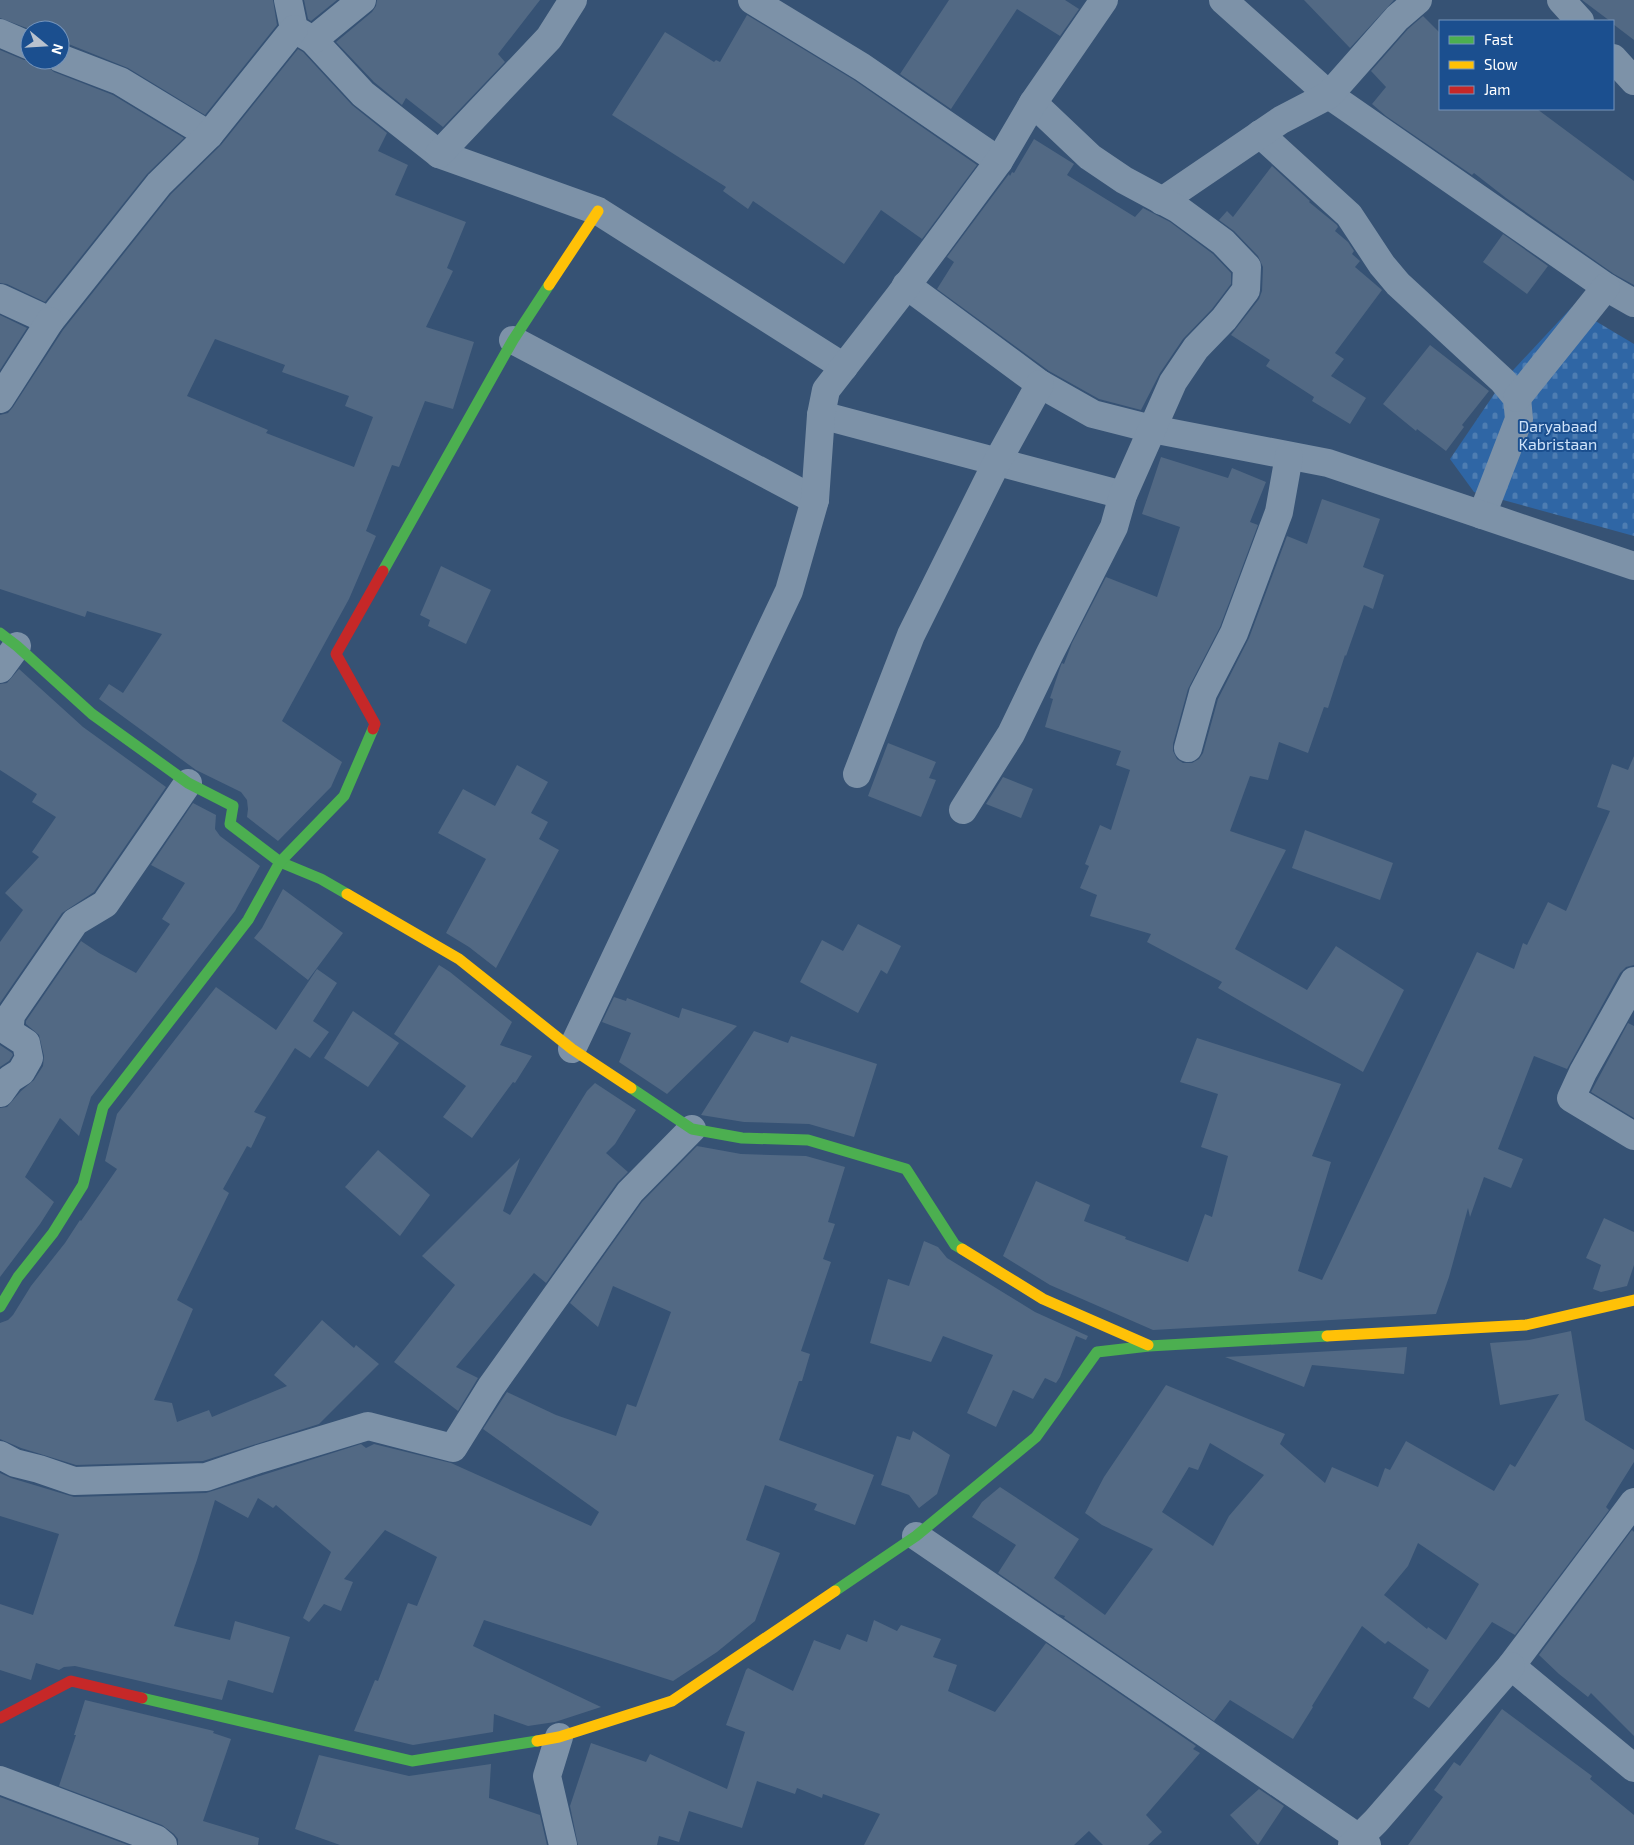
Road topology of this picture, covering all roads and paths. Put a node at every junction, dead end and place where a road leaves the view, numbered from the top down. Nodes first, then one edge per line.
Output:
1 (288, 0) edge
2 (362, 0) edge
3 (573, 0) edge
4 (752, 0) edge
5 (1104, 0) edge
6 (1223, 0) edge
7 (1418, 0) edge
8 (1561, 0) edge
9 (1579, 20) edge
10 (0, 33) edge
11 (304, 34) junction
12 (20, 42) edge
13 (1614, 59) edge
14 (70, 62) edge
15 (1634, 81) edge
16 (1329, 95) junction
17 (1033, 103) junction
18 (1260, 134) junction
19 (209, 135) junction
20 (439, 154) junction
21 (999, 160) junction
22 (1162, 201) junction
23 (598, 211) junction
24 (906, 285) junction
25 (1606, 287) junction
26 (0, 298) edge
27 (1634, 303) edge
28 (50, 321) junction
29 (513, 340) junction
30 (844, 366) junction
31 (1040, 384) junction
32 (1517, 398) junction
33 (0, 399) edge
34 (821, 415) junction
35 (1152, 429) junction
36 (1289, 456) junction
37 (997, 462) junction
38 (1123, 495) junction
39 (815, 500) junction
40 (1482, 515) junction
41 (1634, 566) edge
42 (9, 639) edge
43 (0, 670) edge
44 (1188, 748) dead end
45 (857, 774) dead end
46 (188, 783) junction
47 (963, 810) dead end
48 (280, 862) junction
49 (1634, 981) edge
50 (572, 1049) junction
51 (0, 1093) edge
52 (692, 1129) junction
53 (1634, 1136) edge
54 (1634, 1300) edge
55 (0, 1307) edge
56 (1149, 1346) junction
57 (0, 1455) edge
58 (1634, 1502) edge
59 (916, 1536) junction
60 (1511, 1666) junction
61 (0, 1718) edge
62 (559, 1736) junction
63 (1634, 1768) edge
64 (0, 1780) edge
65 (1359, 1843) edge
66 (163, 1845) edge
67 (563, 1845) edge

1 - 11 street
2 - 11 street
3 - 20 street
4 - 21 street
5 - 17 street
6 - 16 street
7 - 16 street
8 - 9 street
10 - 12 street
11 - 19 street
11 - 20 street
13 - 15 street
14 - 19 street
16 - 18 street
16 - 25 street
17 - 21 street
17 - 22 street
18 - 22 street
18 - 32 street
19 - 28 street
20 - 23 street
21 - 24 street
22 - 35 street
23 - 29 street
23 - 30 street
24 - 30 street
24 - 31 street
25 - 27 street
25 - 32 street
26 - 28 street
28 - 33 street
29 - 39 street
29 - 48 street
30 - 34 street
31 - 35 street
31 - 37 street
32 - 40 street
34 - 37 street
34 - 39 street
35 - 36 street
35 - 38 street
36 - 40 street
36 - 44 street
37 - 38 street
37 - 45 street
38 - 47 street
39 - 50 street
40 - 41 street
42 - 43 street
42 - 46 street
46 - 48 street
46 - 51 street
48 - 50 street
48 - 55 street
49 - 53 street
50 - 52 street
52 - 56 street
52 - 57 street
54 - 56 street
56 - 59 street
58 - 60 street
59 - 62 street
59 - 65 street
60 - 63 street
60 - 65 street
61 - 62 street
62 - 67 street
64 - 66 street

